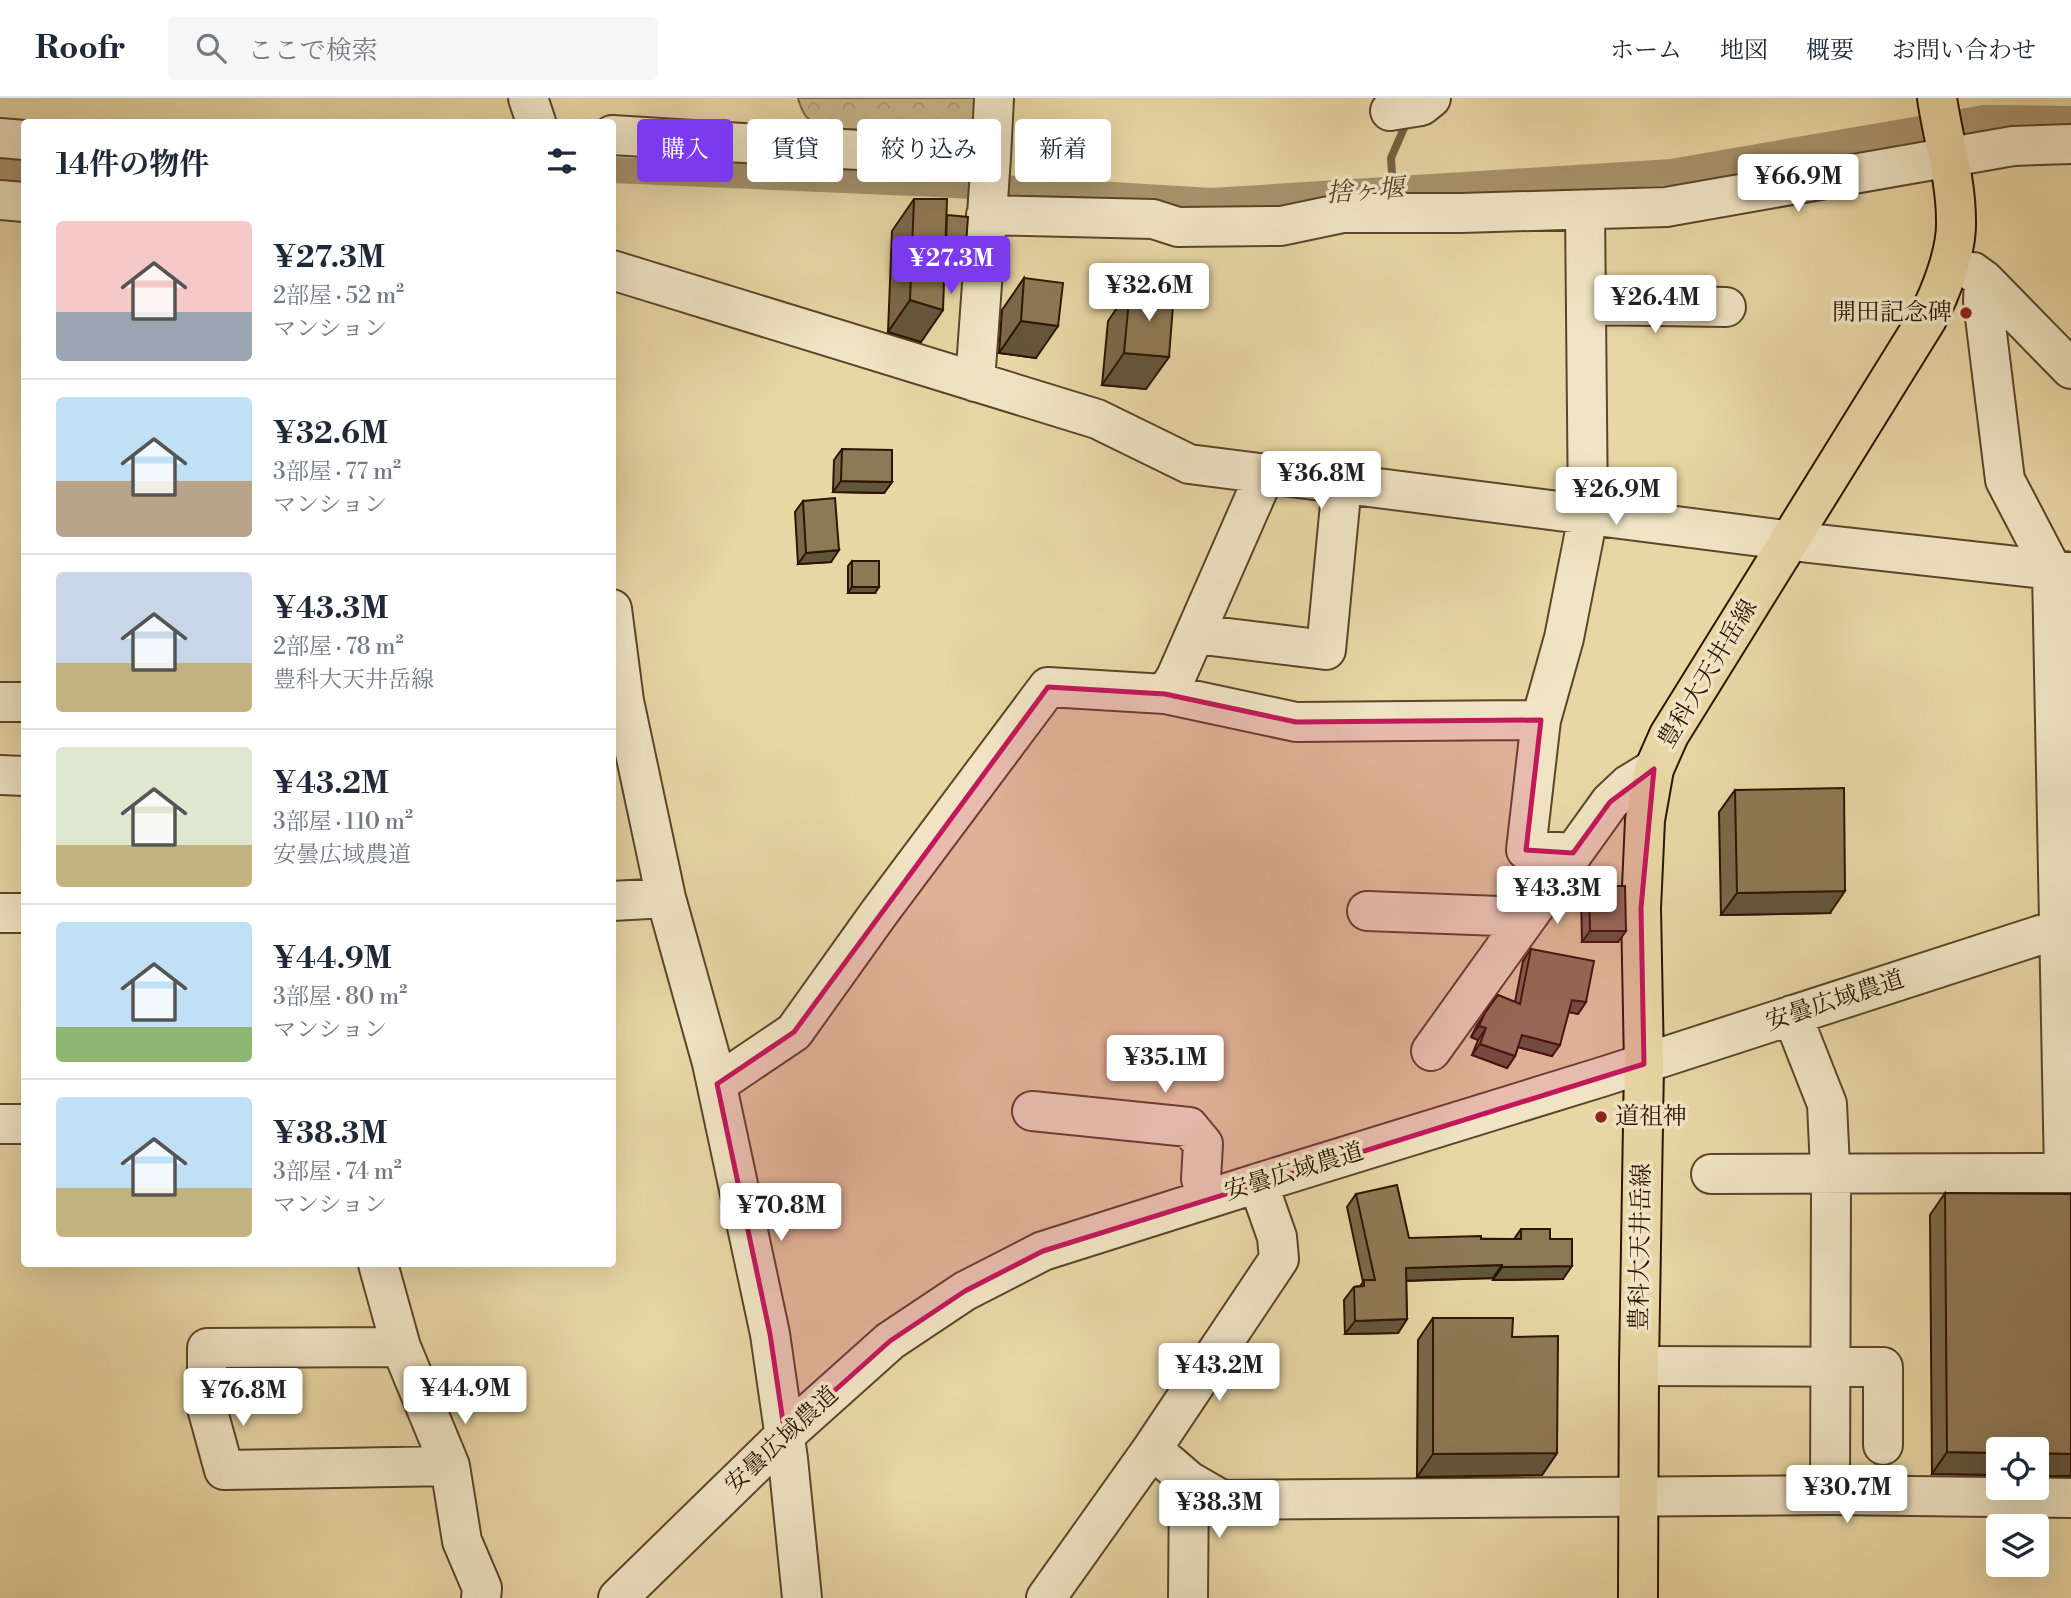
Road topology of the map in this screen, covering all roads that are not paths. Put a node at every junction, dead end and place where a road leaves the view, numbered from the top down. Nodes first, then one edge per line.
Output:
1 (528, 98) edge
2 (994, 98) edge
3 (1431, 98) edge
4 (1391, 111) dead end
5 (535, 119) edge
6 (993, 119) edge
7 (1943, 129) edge
8 (616, 135) edge
9 (0, 138) edge
10 (21, 140) edge
11 (2071, 144) edge
12 (857, 153) edge
13 (989, 182) edge
14 (0, 200) edge
15 (21, 202) edge
16 (1585, 210) junction
17 (986, 215) junction
18 (1950, 257) junction
19 (616, 271) edge
20 (1984, 280) junction
21 (1586, 304) junction
22 (1726, 307) dead end
23 (2071, 369) edge
24 (975, 382) junction
25 (1265, 474) junction
26 (1342, 484) junction
27 (1588, 516) junction
28 (1790, 540) junction
29 (2062, 571) edge
30 (1195, 634) junction
31 (616, 640) edge
32 (1165, 694) junction
33 (0, 702) edge
34 (21, 702) edge
35 (1541, 720) junction
36 (1654, 769) junction
37 (0, 775) edge
38 (21, 776) edge
39 (1573, 853) junction
40 (666, 898) junction
41 (616, 901) edge
42 (1367, 911) dead end
43 (0, 913) edge
44 (21, 913) edge
45 (1526, 917) junction
46 (2065, 927) edge
47 (1793, 1015) junction
48 (2066, 1048) edge
49 (1431, 1051) dead end
50 (1644, 1064) junction
51 (717, 1084) junction
52 (1032, 1111) dead end
53 (0, 1124) edge
54 (21, 1124) edge
55 (1830, 1173) junction
56 (2067, 1173) edge
57 (1712, 1174) dead end
58 (1201, 1178) dead end
59 (1258, 1182) junction
60 (379, 1267) edge
61 (401, 1347) junction
62 (1639, 1366) junction
63 (1831, 1366) junction
64 (785, 1435) junction
65 (1884, 1445) dead end
66 (1152, 1449) junction
67 (450, 1466) junction
68 (1189, 1481) junction
69 (1830, 1495) junction
70 (1639, 1496) junction
71 (2071, 1498) edge
72 (481, 1598) edge
73 (618, 1598) edge
74 (802, 1598) edge
75 (1046, 1598) edge
76 (1188, 1598) edge
77 (1638, 1598) edge

1 - 5 street
2 - 6 street
3 - 4 street
7 - 11 street
7 - 16 street
7 - 18 main road, 豊科大天井岳線
8 - 12 street
9 - 10 street
13 - 17 street
14 - 15 street
16 - 17 street
16 - 21 street
17 - 24 street
18 - 20 street
18 - 28 main road, 豊科大天井岳線
19 - 24 street
20 - 23 street
20 - 29 street
21 - 22 street
21 - 27 street
24 - 25 street
25 - 26 street
25 - 30 street
26 - 27 street
26 - 30 street
27 - 28 street
27 - 35 street
28 - 29 street
28 - 36 main road, 豊科大天井岳線
29 - 46 street
30 - 32 street
31 - 40 street
32 - 35 street
32 - 51 street
33 - 34 street
35 - 39 street
36 - 39 street
36 - 50 main road, 豊科大天井岳線
37 - 38 street
39 - 45 street
40 - 41 street
40 - 51 street
42 - 45 street
43 - 44 street
45 - 49 street
46 - 47 street, 安曇広域農道
46 - 48 street
47 - 50 street, 安曇広域農道
47 - 55 street
48 - 56 street
50 - 59 street, 安曇広域農道
50 - 62 main road, 豊科大天井岳線
51 - 64 street
52 - 58 street
53 - 54 street
55 - 56 street
55 - 57 street
55 - 63 street
59 - 64 street, 安曇広域農道
59 - 66 street
60 - 61 street
61 - 67 street
61 - 67 street
62 - 63 street
62 - 70 main road, 豊科大天井岳線
63 - 65 street
63 - 69 street
64 - 73 street, 安曇広域農道
64 - 74 street
66 - 68 street
66 - 75 street
67 - 72 street
68 - 70 street
68 - 76 street
69 - 70 street
69 - 71 street
70 - 77 main road, 豊科大天井岳線

